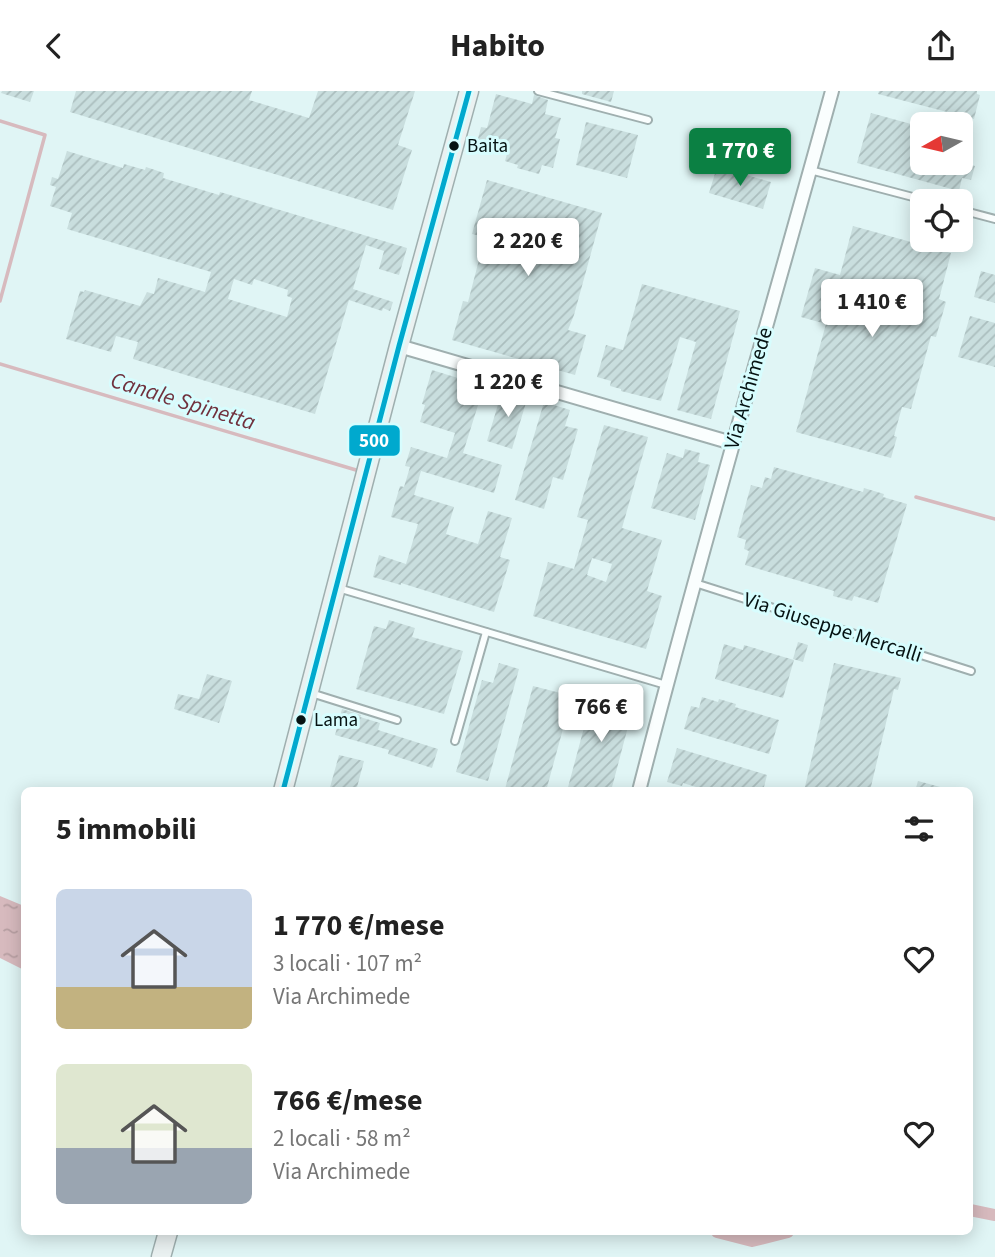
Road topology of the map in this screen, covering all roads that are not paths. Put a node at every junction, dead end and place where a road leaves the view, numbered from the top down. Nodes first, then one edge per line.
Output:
1 (469, 91) edge
2 (538, 91) edge
3 (832, 91) edge
4 (648, 120) dead end
5 (810, 170) junction
6 (910, 196) edge
7 (973, 213) edge
8 (995, 219) edge
9 (399, 346) junction
10 (732, 443) junction
11 (695, 583) junction
12 (336, 587) junction
13 (486, 632) junction
14 (971, 671) dead end
15 (666, 685) junction
16 (309, 692) junction
17 (397, 720) dead end
18 (455, 741) dead end
19 (284, 787) edge
20 (640, 787) edge
21 (167, 1235) edge
22 (161, 1257) edge

1 - 9 main road
2 - 4 lane
3 - 5 street, Via Archimede
5 - 6 lane
5 - 10 street, Via Archimede
7 - 8 lane
9 - 10 street
9 - 12 main road
10 - 11 street, Via Archimede
11 - 14 lane, Via Giuseppe Mercalli
11 - 15 street, Via Archimede
12 - 13 lane
12 - 16 main road
13 - 15 lane
13 - 18 lane
15 - 20 street, Via Archimede
16 - 17 lane
16 - 19 main road
21 - 22 main road

